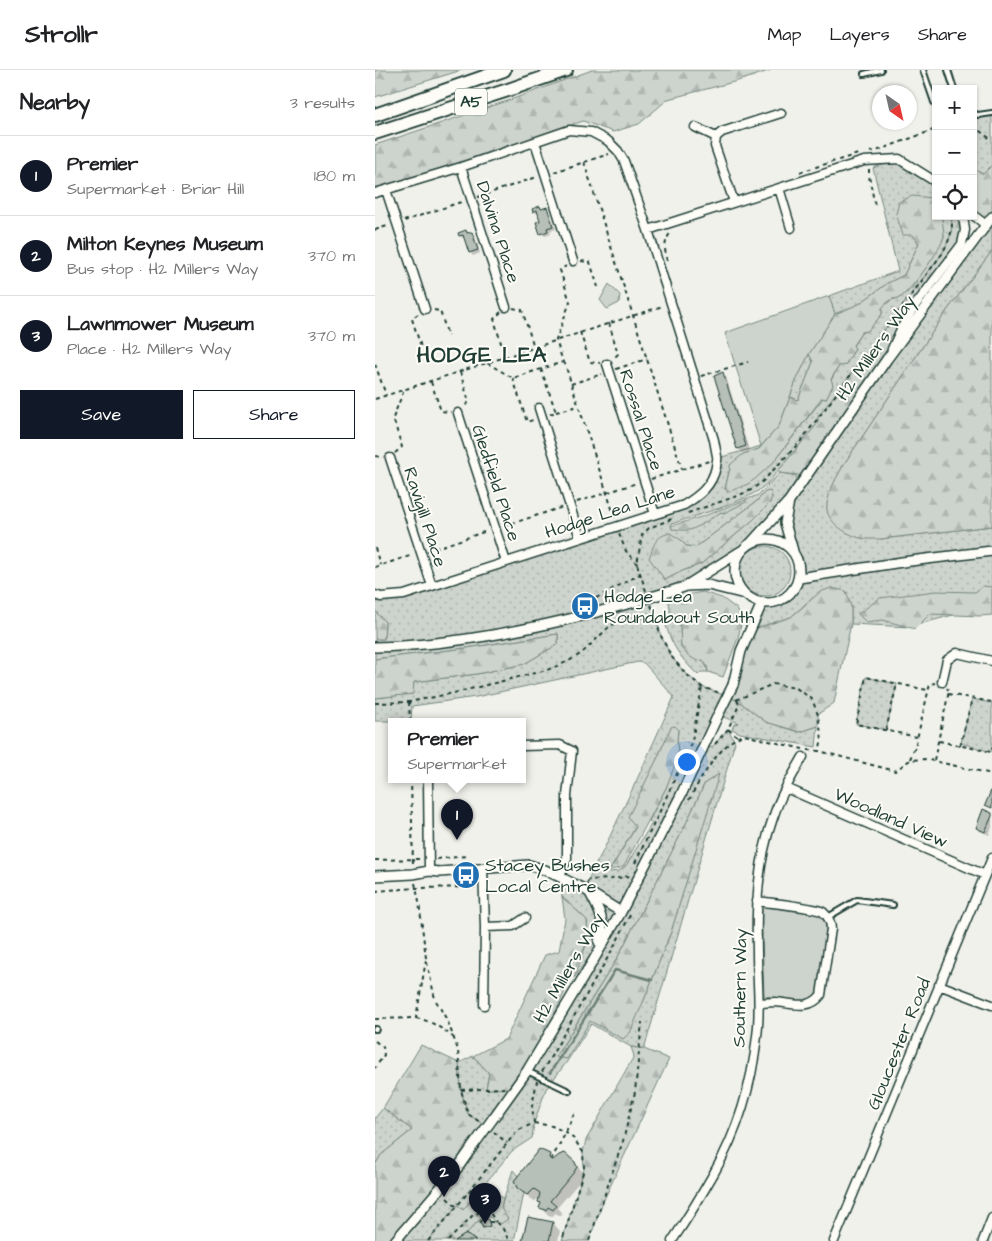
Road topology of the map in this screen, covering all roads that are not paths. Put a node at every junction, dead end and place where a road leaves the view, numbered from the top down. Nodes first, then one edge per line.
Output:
1 (504, 70) edge
2 (566, 70) edge
3 (881, 70) edge
4 (923, 70) edge
5 (948, 70) edge
6 (864, 74) dead end
7 (953, 85) edge
8 (932, 96) edge
9 (992, 113) edge
10 (781, 114) dead end
11 (375, 115) edge
12 (977, 115) edge
13 (695, 127) dead end
14 (375, 133) edge
15 (716, 137) junction
16 (535, 142) junction
17 (461, 167) junction
18 (932, 180) edge
19 (779, 188) junction
20 (386, 190) junction
21 (375, 193) edge
22 (734, 202) junction
23 (992, 217) edge
24 (977, 218) edge
25 (964, 220) edge
26 (986, 225) junction
27 (791, 228) dead end
28 (648, 230) junction
29 (573, 261) road end
30 (505, 307) road end
31 (425, 309) road end
32 (887, 359) junction
33 (607, 364) road end
34 (539, 408) dead end
35 (458, 413) road end
36 (390, 458) road end
37 (789, 501) junction
38 (655, 514) junction
39 (580, 538) junction
40 (748, 546) junction
41 (793, 551) junction
42 (992, 551) edge
43 (506, 562) junction
44 (799, 578) junction
45 (431, 586) junction
46 (684, 587) junction
47 (745, 594) junction
48 (375, 595) edge
49 (762, 603) junction
50 (375, 647) edge
51 (992, 661) edge
52 (942, 682) road end
53 (526, 746) edge
54 (803, 757) dead end
55 (428, 783) edge
56 (786, 788) junction
57 (992, 858) edge
58 (483, 868) junction
59 (429, 871) junction
60 (985, 875) junction
61 (375, 876) edge
62 (560, 877) junction
63 (587, 891) junction
64 (757, 901) junction
65 (893, 905) dead end
66 (621, 912) junction
67 (828, 917) junction
68 (525, 918) dead end
69 (485, 927) junction
70 (593, 961) junction
71 (939, 985) junction
72 (759, 1003) junction
73 (484, 1005) dead end
74 (992, 1005) edge
75 (527, 1071) junction
76 (569, 1091) dead end
77 (992, 1218) edge
78 (395, 1241) edge
79 (672, 1241) edge
80 (834, 1241) edge
81 (983, 1241) edge

1 - 11 highway, A5
2 - 14 highway, A5
3 - 6 lane
4 - 8 lane
5 - 7 lane
9 - 12 lane
10 - 15 street
13 - 15 street
15 - 22 street
16 - 17 street
16 - 28 street, Hodge Lea Lane
16 - 29 street
17 - 20 street
17 - 30 street, Dalvina Place
18 - 19 street
19 - 22 street
19 - 27 street
20 - 21 street
20 - 31 street
22 - 28 street
23 - 26 street, H2 Millers Way
24 - 26 street
25 - 32 street
26 - 32 street, H2 Millers Way
28 - 38 street, Hodge Lea Lane
32 - 37 street, H2 Millers Way
33 - 38 street, Rossal Place
34 - 39 street
35 - 43 street, Gledfield Place
36 - 45 street, Ravigill Place
37 - 40 street, H2 Millers Way
37 - 41 street, H2 Millers Way
38 - 39 street, Hodge Lea Lane
39 - 43 street, Hodge Lea Lane
40 - 41 street
40 - 46 street
40 - 47 street
41 - 44 street
42 - 44 street
43 - 45 street, Hodge Lea Lane
44 - 49 street
45 - 48 street, Hodge Lea Lane
46 - 47 street
46 - 50 street, bridge
47 - 49 street
49 - 66 street, H2 Millers Way, bridge
51 - 52 street
53 - 62 street
54 - 56 street, Southern Way
55 - 59 street
56 - 60 street, Woodland View
56 - 64 street, Southern Way
57 - 60 street, Gloucester Road
58 - 59 street
58 - 62 street
58 - 69 street
59 - 61 street
60 - 71 street, Gloucester Road
62 - 63 street
63 - 66 street
63 - 70 street
64 - 67 street
64 - 72 street, Southern Way
65 - 67 lane
66 - 70 street, H2 Millers Way
67 - 72 street
68 - 69 street
69 - 73 street
70 - 75 street, H2 Millers Way
71 - 74 street
71 - 80 street, Gloucester Road
72 - 79 street, Southern Way
75 - 76 lane
75 - 78 street, H2 Millers Way, bridge
77 - 81 street

